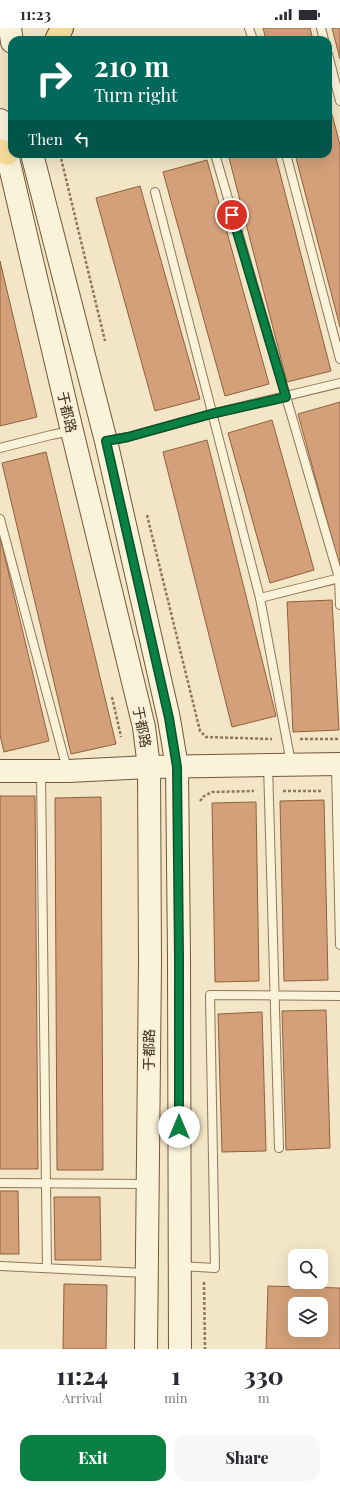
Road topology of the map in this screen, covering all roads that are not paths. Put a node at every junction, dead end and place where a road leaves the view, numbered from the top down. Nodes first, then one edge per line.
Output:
1 (332, 70) edge
2 (340, 101) edge
3 (0, 120) edge
4 (3, 152) edge
5 (33, 158) edge
6 (216, 158) edge
7 (287, 158) edge
8 (155, 192) dead end
9 (340, 359) edge
10 (340, 383) edge
11 (286, 397) junction
12 (211, 414) junction
13 (72, 431) junction
14 (106, 441) junction
15 (0, 448) edge
16 (0, 519) edge
17 (339, 578) edge
18 (260, 598) junction
19 (340, 605) edge
20 (338, 764) edge
21 (268, 765) junction
22 (292, 765) junction
23 (149, 767) junction
24 (177, 767) junction
25 (41, 770) junction
26 (0, 771) edge
27 (68, 771) junction
28 (340, 945) edge
29 (274, 996) junction
30 (340, 996) edge
31 (279, 1148) dead end
32 (0, 1184) edge
33 (46, 1184) junction
34 (148, 1184) junction
35 (0, 1266) edge
36 (180, 1266) junction
37 (47, 1268) junction
38 (147, 1273) junction
39 (146, 1349) edge
40 (180, 1349) edge

1 - 2 lane
3 - 4 main road, 于都路
4 - 13 main road, 于都路
5 - 14 main road, 于都路
6 - 11 lane
7 - 9 lane
8 - 12 lane
10 - 11 lane
11 - 12 lane
11 - 17 lane
12 - 14 lane
12 - 18 lane
13 - 15 lane
13 - 23 main road, 于都路
14 - 24 main road, 于都路
16 - 27 lane
17 - 18 lane
17 - 19 lane
18 - 22 lane
20 - 22 main road
20 - 28 lane
21 - 22 main road
21 - 24 main road
21 - 29 lane
23 - 24 main road
23 - 27 main road
23 - 34 main road, 于都路
24 - 36 main road, 于都路
25 - 26 main road
25 - 27 main road
25 - 33 lane
29 - 30 lane
29 - 31 lane
29 - 36 lane
32 - 33 lane
33 - 34 lane
33 - 37 lane
34 - 38 main road, 于都路
35 - 37 lane
36 - 40 main road, 于都路
37 - 38 lane
38 - 39 main road, 于都路

